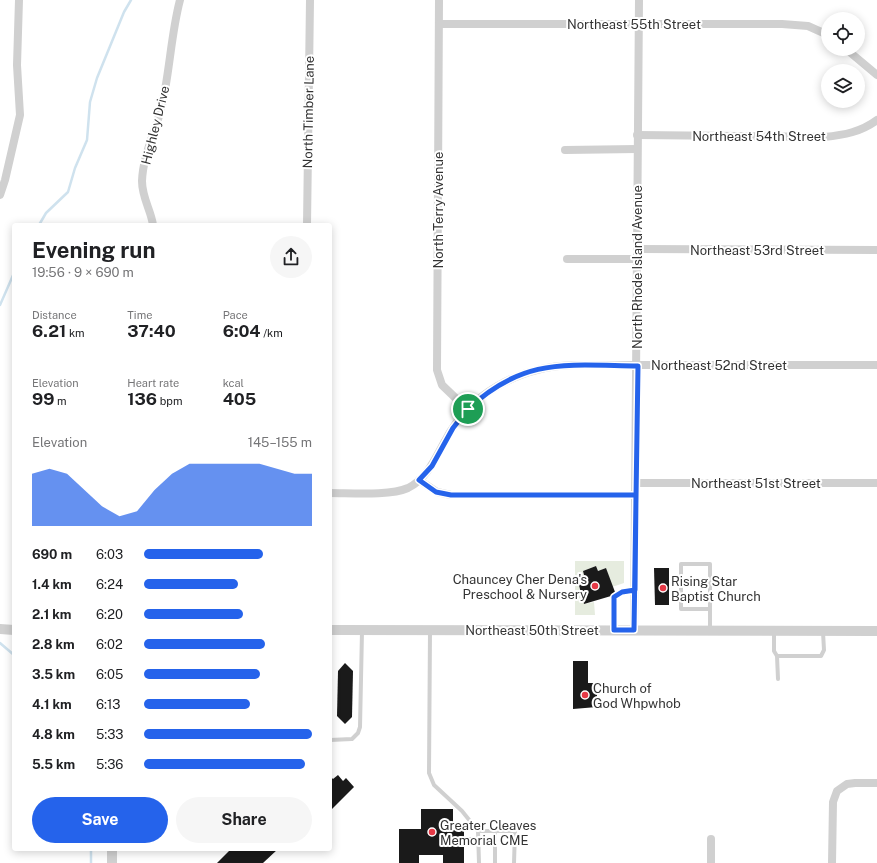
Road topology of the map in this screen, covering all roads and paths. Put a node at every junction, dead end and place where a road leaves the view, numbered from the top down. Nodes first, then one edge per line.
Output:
1 (19, 0) edge
2 (180, 0) edge
3 (310, 0) edge
4 (439, 0) edge
5 (639, 0) edge
6 (439, 24) junction
7 (638, 24) junction
8 (821, 31) edge
9 (854, 56) edge
10 (877, 75) edge
11 (877, 120) edge
12 (638, 135) junction
13 (637, 149) junction
14 (565, 150) dead end
15 (0, 161) edge
16 (9, 164) junction
17 (0, 195) edge
18 (152, 223) edge
19 (307, 223) edge
20 (638, 249) junction
21 (877, 250) edge
22 (567, 259) dead end
23 (637, 259) junction
24 (877, 365) edge
25 (638, 366) junction
26 (468, 409) junction
27 (419, 480) junction
28 (636, 483) junction
29 (877, 483) edge
30 (332, 493) edge
31 (636, 495) junction
32 (635, 590) junction
33 (710, 610) junction
34 (0, 630) edge
35 (12, 630) edge
36 (332, 630) edge
37 (362, 630) junction
38 (430, 630) junction
39 (614, 630) junction
40 (634, 630) junction
41 (710, 630) junction
42 (823, 631) junction
43 (877, 631) edge
44 (774, 632) junction
45 (777, 656) junction
46 (778, 679) dead end
47 (332, 740) edge
48 (877, 783) edge
49 (478, 831) junction
50 (495, 831) junction
51 (711, 839) dead end
52 (112, 851) edge
53 (112, 863) edge
54 (479, 863) edge
55 (495, 863) edge
56 (514, 863) edge
57 (711, 863) edge
58 (832, 863) edge

1 - 16 street
2 - 18 street, Highley Drive
3 - 19 street, North Timber Lane
4 - 6 street, North Terry Avenue
5 - 7 street, North Rhode Island Avenue
6 - 7 street, Northeast 55th Street
6 - 26 street, North Terry Avenue
7 - 8 street, Northeast 55th Street
7 - 12 street, North Rhode Island Avenue
9 - 10 street
11 - 12 street, Northeast 54th Street
12 - 13 street, North Rhode Island Avenue
13 - 14 street
13 - 20 street, North Rhode Island Avenue
15 - 16 street
16 - 17 street
20 - 21 street, Northeast 53rd Street
20 - 23 street, North Rhode Island Avenue
22 - 23 street
23 - 25 street, North Rhode Island Avenue
24 - 25 street, Northeast 52nd Street
25 - 26 street, Northeast 52nd Street
25 - 28 street, North Rhode Island Avenue
26 - 27 street, Northeast 52nd Street
27 - 30 street
27 - 31 street
28 - 29 street, Northeast 51st Street
28 - 31 street, North Rhode Island Avenue
31 - 32 street, North Rhode Island Avenue
32 - 39 lane
32 - 40 street, North Rhode Island Avenue
33 - 33 lane
33 - 41 lane
34 - 35 street
36 - 37 street, Northeast 50th Street
37 - 38 street, Northeast 50th Street
37 - 47 lane
38 - 39 street, Northeast 50th Street
38 - 49 lane
39 - 40 street, Northeast 50th Street
40 - 41 street, Northeast 50th Street
41 - 44 street, Northeast 50th Street
42 - 43 street, Northeast 50th Street
42 - 44 street, Northeast 50th Street
42 - 45 lane
44 - 45 lane
45 - 46 lane
48 - 58 street
49 - 50 lane
49 - 54 lane
50 - 55 lane
50 - 56 lane
51 - 57 street
52 - 53 street

